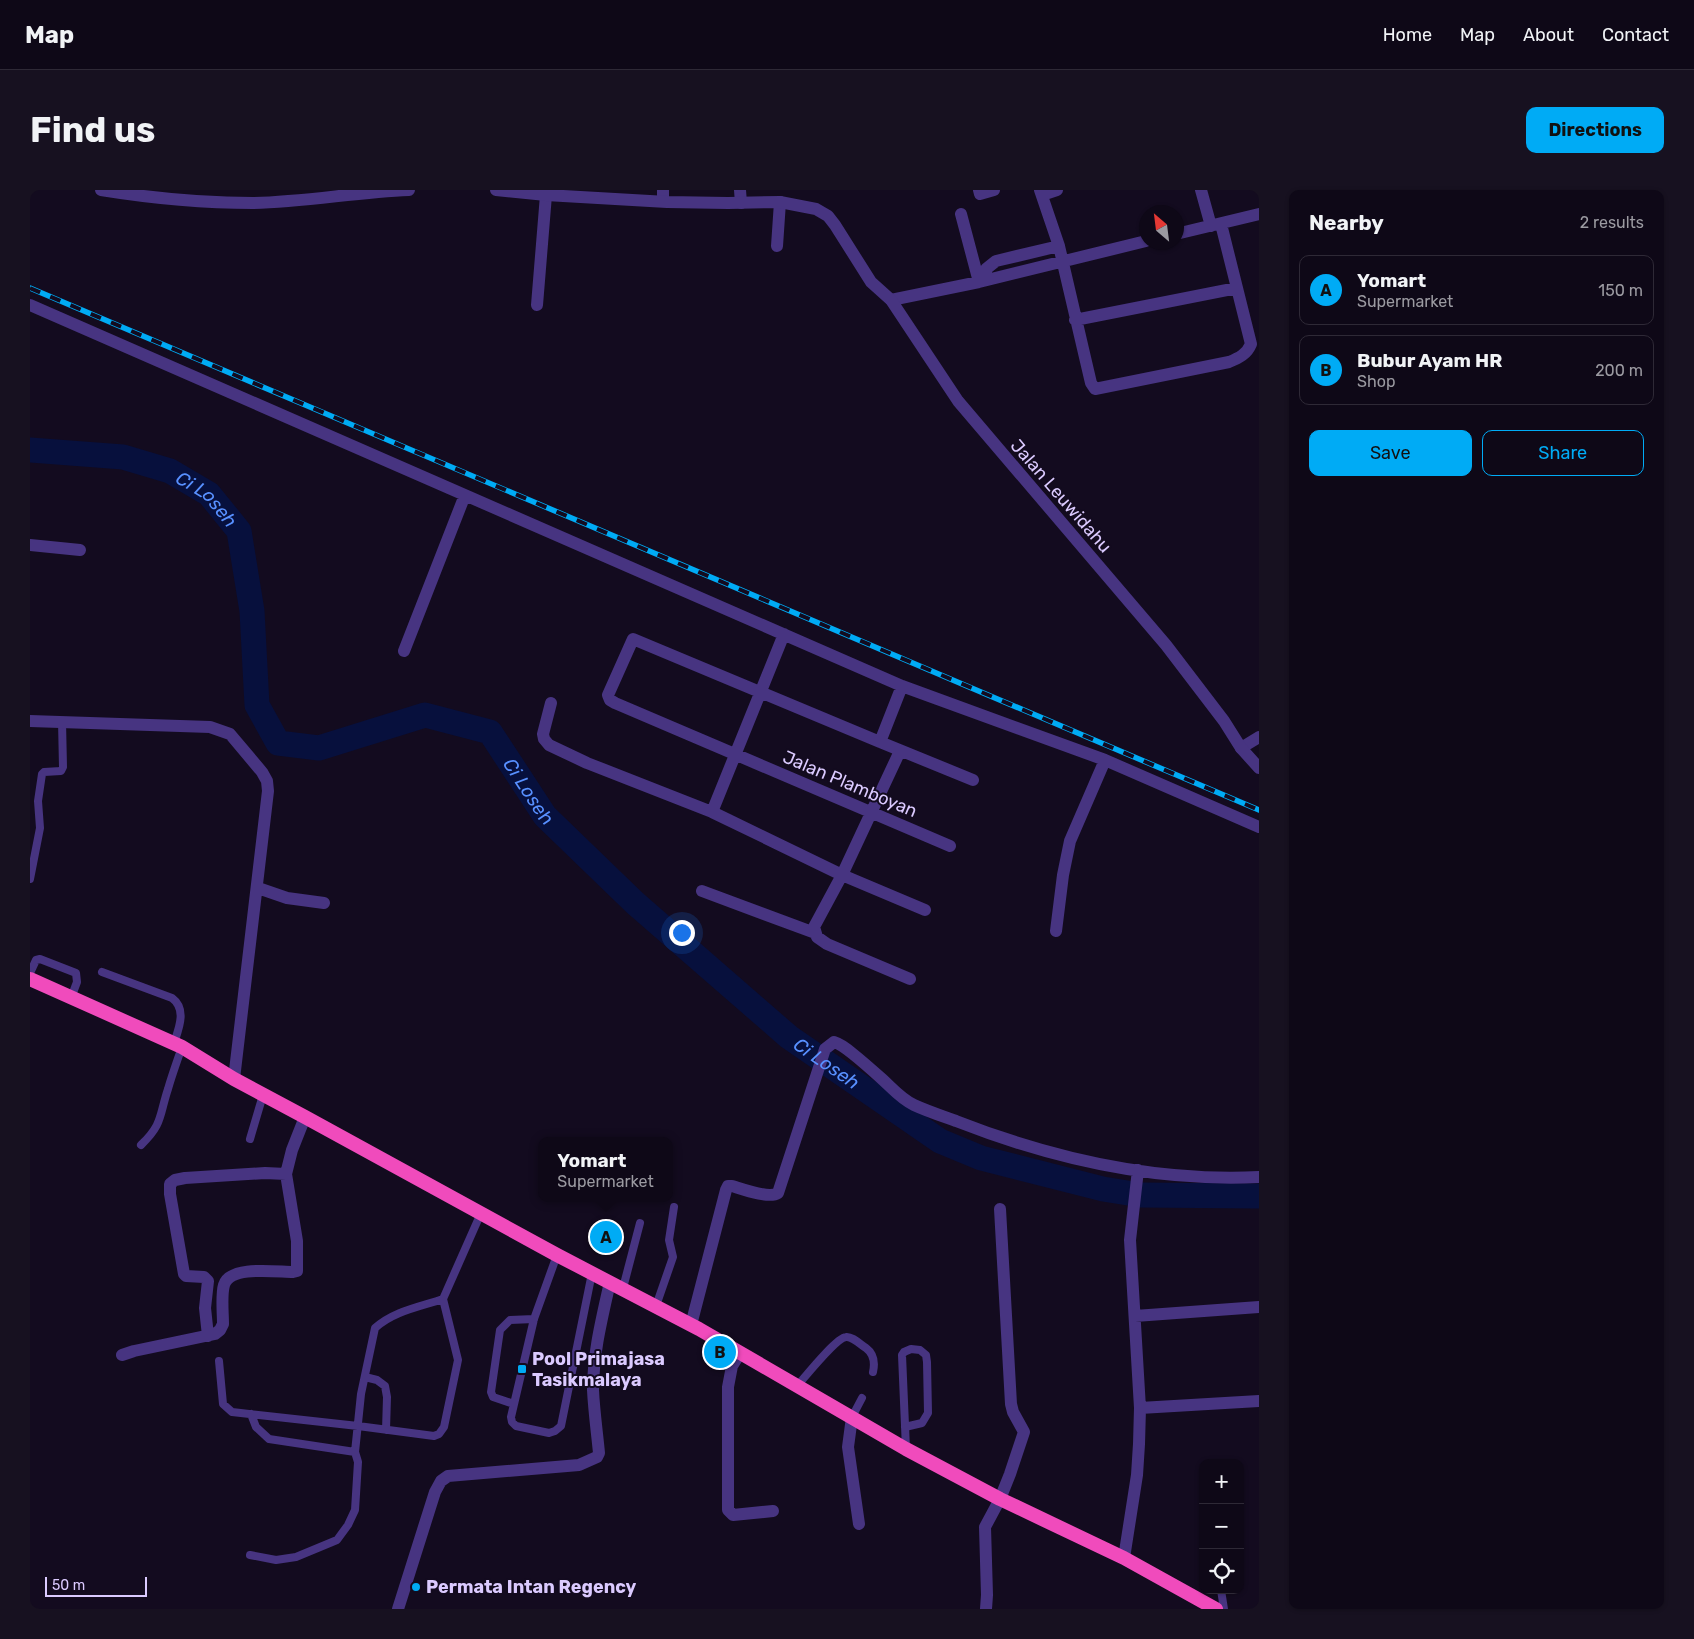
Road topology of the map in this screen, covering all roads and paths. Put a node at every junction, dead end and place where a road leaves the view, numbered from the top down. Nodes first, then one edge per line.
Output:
1 (101, 190) edge
2 (409, 190) edge
3 (496, 190) edge
4 (979, 190) edge
5 (994, 190) edge
6 (1057, 190) edge
7 (1201, 190) edge
8 (1041, 193) edge
9 (546, 195) junction
10 (663, 196) edge
11 (741, 196) edge
12 (780, 202) junction
13 (961, 214) dead end
14 (1259, 214) edge
15 (1216, 225) junction
16 (1184, 232) edge
17 (1139, 243) edge
18 (777, 246) dead end
19 (1059, 246) junction
20 (1063, 261) junction
21 (982, 281) junction
22 (1237, 288) junction
23 (891, 300) junction
24 (536, 304) dead end
25 (31, 308) edge
26 (1075, 320) junction
27 (465, 495) junction
28 (30, 545) edge
29 (80, 550) dead end
30 (784, 634) junction
31 (404, 651) dead end
32 (902, 686) junction
33 (761, 692) junction
34 (551, 703) dead end
35 (30, 721) edge
36 (62, 722) junction
37 (1259, 737) edge
38 (880, 742) junction
39 (1241, 748) junction
40 (900, 751) junction
41 (735, 754) junction
42 (1105, 760) junction
43 (1259, 768) edge
44 (973, 780) dead end
45 (712, 812) junction
46 (873, 812) junction
47 (1259, 827) edge
48 (950, 846) dead end
49 (842, 875) junction
50 (30, 879) edge
51 (258, 888) junction
52 (702, 891) dead end
53 (324, 903) dead end
54 (925, 910) dead end
55 (1056, 931) dead end
56 (815, 934) junction
57 (102, 972) dead end
58 (30, 973) edge
59 (30, 979) edge
60 (910, 979) dead end
61 (71, 998) junction
62 (178, 1045) junction
63 (234, 1079) junction
64 (263, 1095) junction
65 (304, 1117) junction
66 (250, 1140) dead end
67 (141, 1145) dead end
68 (1138, 1170) junction
69 (286, 1174) junction
70 (1259, 1177) edge
71 (674, 1207) dead end
72 (1000, 1209) dead end
73 (481, 1213) junction
74 (640, 1223) dead end
75 (557, 1255) junction
76 (592, 1273) junction
77 (617, 1285) junction
78 (443, 1299) junction
79 (656, 1306) junction
80 (1259, 1307) edge
81 (1135, 1316) junction
82 (534, 1319) junction
83 (691, 1325) junction
84 (208, 1336) junction
85 (740, 1352) junction
86 (122, 1355) dead end
87 (219, 1361) dead end
88 (872, 1372) dead end
89 (365, 1378) junction
90 (796, 1386) junction
91 (862, 1398) dead end
92 (1259, 1401) edge
93 (514, 1404) junction
94 (1140, 1408) junction
95 (251, 1414) junction
96 (852, 1417) junction
97 (358, 1426) junction
98 (905, 1427) junction
99 (386, 1430) junction
100 (906, 1449) junction
101 (354, 1452) junction
102 (1000, 1500) junction
103 (773, 1511) dead end
104 (859, 1524) dead end
105 (250, 1555) dead end
106 (1124, 1558) junction
107 (1222, 1594) edge
108 (402, 1608) edge
109 (986, 1609) edge
110 (1216, 1609) edge
111 (1224, 1609) edge

1 - 2 street
3 - 9 street, Jalan Leuwidahu
4 - 5 street
6 - 8 street
7 - 15 street
8 - 19 street
9 - 10 street, Jalan Leuwidahu
9 - 24 street
10 - 11 street, Jalan Leuwidahu
11 - 12 street, Jalan Leuwidahu
12 - 18 street
12 - 23 street, Jalan Leuwidahu
13 - 21 street
14 - 15 street
15 - 16 street
15 - 22 street
17 - 20 street
19 - 20 street
19 - 21 street
20 - 21 street
20 - 26 street
21 - 23 street
22 - 26 street
22 - 26 street
23 - 39 street, Jalan Leuwidahu
25 - 27 street
27 - 30 street
27 - 31 street
28 - 29 street
30 - 32 street
30 - 33 street
32 - 38 street
32 - 42 street
33 - 38 street
33 - 41 street
33 - 41 street, Jalan Plamboyan
34 - 45 street
35 - 36 street
36 - 50 lane
36 - 51 street
37 - 39 street
38 - 40 street
39 - 43 street, Jalan Leuwidahu
40 - 44 street
40 - 46 street
41 - 45 street
41 - 46 street, Jalan Plamboyan
42 - 47 street
42 - 55 street
45 - 49 street
46 - 48 street, Jalan Plamboyan
46 - 49 street
49 - 54 street
49 - 56 street
51 - 53 street
51 - 63 street
52 - 56 street
56 - 60 street
57 - 62 lane
58 - 61 lane
59 - 61 highway
61 - 62 highway
62 - 63 highway
62 - 67 lane
63 - 64 highway
64 - 65 highway
64 - 66 lane
65 - 69 street
65 - 73 highway
68 - 70 street
68 - 81 street
68 - 83 street
69 - 84 street
69 - 84 street
71 - 79 lane
72 - 102 street
73 - 75 highway
73 - 78 lane
74 - 77 lane
75 - 76 highway
75 - 82 lane
76 - 77 highway
76 - 93 lane
77 - 79 highway
77 - 108 street
78 - 89 lane
78 - 99 lane
79 - 83 highway
80 - 81 street
81 - 94 street
82 - 93 lane
82 - 93 lane
83 - 85 highway
84 - 86 street
85 - 90 highway
85 - 103 street
87 - 95 lane
88 - 90 lane
89 - 97 lane
89 - 99 lane
90 - 96 highway
91 - 96 lane
92 - 94 street
94 - 106 street
95 - 97 lane
95 - 101 lane
96 - 100 highway
96 - 104 street
97 - 99 lane
97 - 101 lane
98 - 98 lane
98 - 100 lane
100 - 102 highway
101 - 105 lane
102 - 106 highway
102 - 109 street
106 - 110 highway
107 - 111 lane

